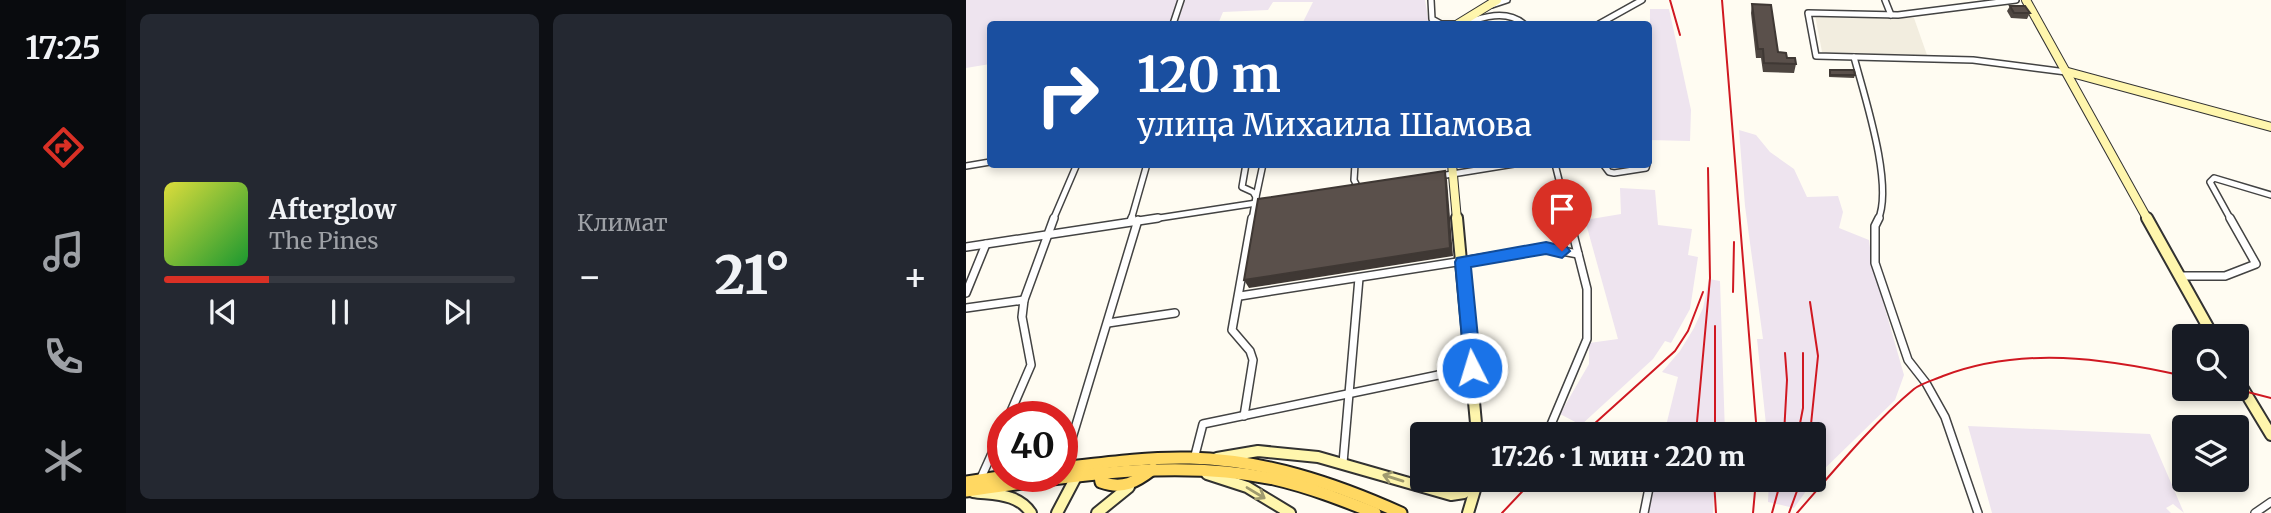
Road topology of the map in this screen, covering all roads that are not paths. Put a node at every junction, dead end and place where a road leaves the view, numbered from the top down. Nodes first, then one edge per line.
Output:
1 (1181, 0) edge
2 (1431, 0) edge
3 (1507, 0) edge
4 (1642, 0) edge
5 (1885, 0) edge
6 (2016, 0) edge
7 (2026, 0) edge
8 (1495, 2) edge
9 (1891, 15) junction
10 (1174, 21) edge
11 (1436, 21) edge
12 (1463, 21) edge
13 (1471, 21) edge
14 (1520, 21) edge
15 (1604, 21) edge
16 (1854, 57) junction
17 (2068, 72) junction
18 (2271, 127) edge
19 (987, 162) edge
20 (966, 166) edge
21 (1074, 168) edge
22 (1146, 168) edge
23 (1245, 168) edge
24 (1262, 168) edge
25 (1355, 168) edge
26 (1556, 168) edge
27 (1606, 168) edge
28 (1646, 168) edge
29 (1452, 169) edge
30 (1426, 178) edge
31 (1371, 186) edge
32 (1358, 188) junction
33 (1345, 190) edge
34 (2271, 195) edge
35 (1255, 200) junction
36 (1268, 201) edge
37 (1134, 220) junction
38 (1047, 235) junction
39 (986, 244) junction
40 (966, 247) edge
41 (1578, 254) junction
42 (1463, 262) junction
43 (2180, 276) junction
44 (1359, 278) junction
45 (966, 293) edge
46 (1240, 296) junction
47 (1024, 300) junction
48 (966, 308) edge
49 (1175, 313) dead end
50 (1108, 323) junction
51 (2206, 324) edge
52 (1472, 368) junction
53 (1350, 393) junction
54 (2249, 399) edge
55 (1015, 401) edge
56 (1244, 416) junction
57 (1078, 420) edge
58 (1476, 422) edge
59 (1552, 422) edge
60 (2271, 435) edge
61 (1194, 459) junction
62 (1209, 459) junction
63 (1343, 463) junction
64 (987, 464) edge
65 (1172, 468) junction
66 (1099, 469) junction
67 (1153, 469) junction
68 (1079, 471) junction
69 (987, 479) edge
70 (980, 480) junction
71 (966, 482) edge
72 (1129, 487) junction
73 (966, 491) edge
74 (1465, 492) edge
75 (1474, 492) edge
76 (1648, 492) edge
77 (1451, 495) junction
78 (2271, 502) edge
79 (1031, 513) edge
80 (1058, 513) edge
81 (1097, 513) edge
82 (1290, 513) edge
83 (1376, 513) edge
84 (1401, 513) edge
85 (1468, 513) edge
86 (1644, 513) edge
87 (1978, 513) edge
88 (2255, 513) edge

1 - 10 street
2 - 11 street
3 - 8 street
4 - 15 street
5 - 9 street
6 - 9 street
7 - 17 street
8 - 12 street
9 - 16 street
13 - 14 street
16 - 17 street
16 - 87 street
17 - 18 street
17 - 43 street
19 - 20 street
21 - 38 street
22 - 37 street
23 - 35 street
24 - 35 street
25 - 32 street
26 - 41 street
27 - 28 street
29 - 30 street
29 - 42 street
31 - 32 street
32 - 33 street
34 - 43 street
35 - 36 street
35 - 37 street
35 - 46 street
37 - 38 street
37 - 50 street
38 - 39 street
38 - 47 street
39 - 40 street
39 - 45 street
41 - 42 street
41 - 59 street
42 - 44 street
42 - 52 street
43 - 51 street
44 - 46 street
44 - 53 street
46 - 56 street
47 - 48 street
47 - 55 street
49 - 50 street
50 - 57 street
52 - 53 street
52 - 58 street
53 - 56 street
53 - 63 street
54 - 60 street
56 - 61 street
61 - 62 main road
61 - 66 main road
62 - 63 street
62 - 84 main road
77 -> 63 street
64 - 70 street
65 - 67 main road
65 -> 82 street
65 - 83 main road
66 - 67 main road
66 - 68 main road
66 - 72 main road
67 - 72 main road
68 - 73 main road
68 - 80 street
69 - 70 main road
70 - 71 main road
72 - 81 street
73 - 79 street
74 - 77 street
75 - 85 street
76 - 86 street
77 - 85 street
78 - 88 street

